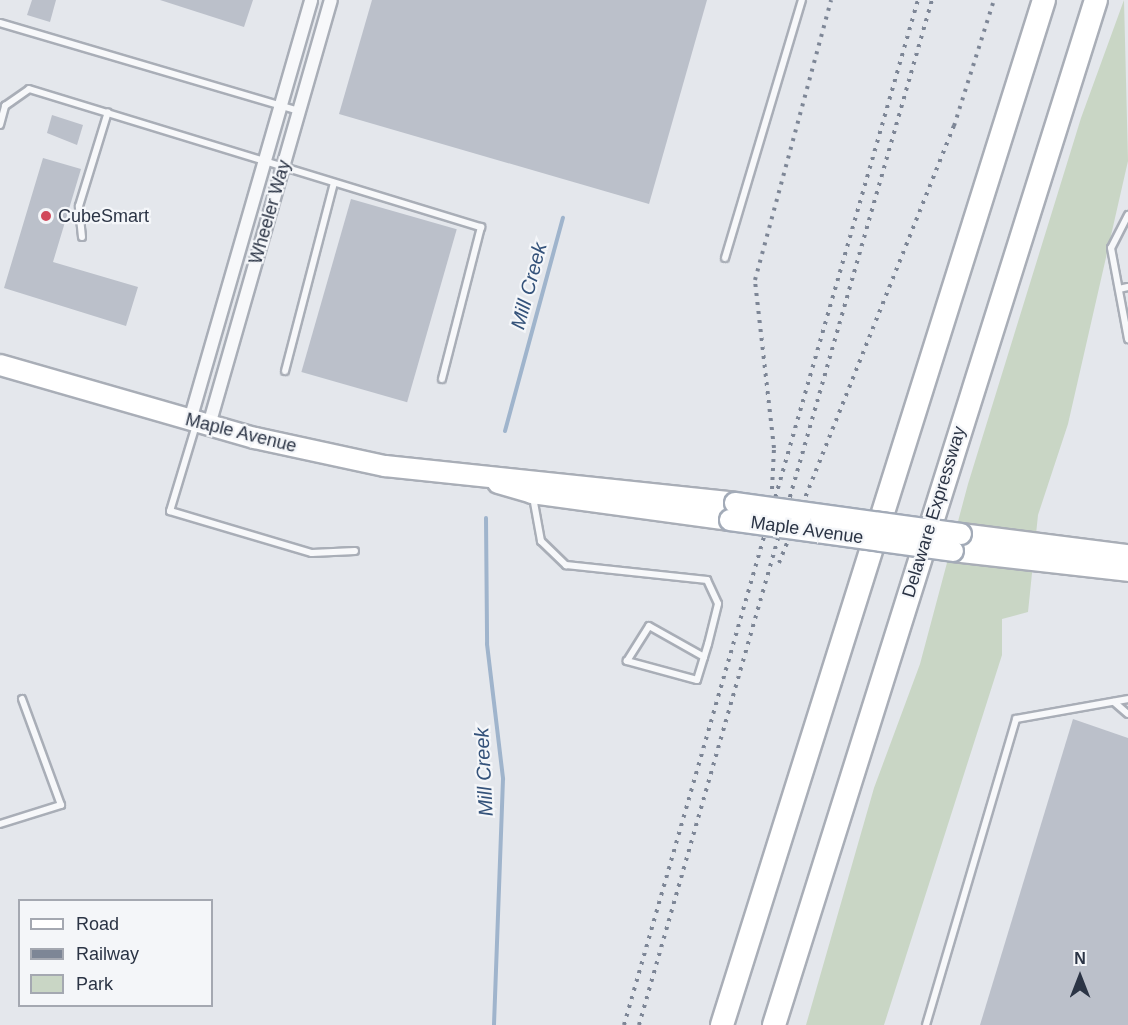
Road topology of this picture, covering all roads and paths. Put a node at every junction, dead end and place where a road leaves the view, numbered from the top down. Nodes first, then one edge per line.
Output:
1 (311, 0) edge
2 (331, 0) edge
3 (802, 0) edge
4 (1044, 0) edge
5 (1096, 0) edge
6 (0, 23) edge
7 (280, 106) junction
8 (299, 111) junction
9 (108, 112) junction
10 (0, 124) edge
11 (264, 160) junction
12 (283, 167) junction
13 (334, 183) junction
14 (1128, 215) edge
15 (82, 237) dead end
16 (725, 258) dead end
17 (1128, 287) edge
18 (1119, 288) junction
19 (1128, 339) edge
20 (0, 365) edge
21 (285, 371) dead end
22 (441, 379) dead end
23 (199, 422) junction
24 (487, 479) junction
25 (532, 493) junction
26 (733, 511) junction
27 (957, 542) junction
28 (355, 551) dead end
29 (1128, 555) edge
30 (1128, 571) edge
31 (704, 657) junction
32 (22, 699) dead end
33 (1128, 699) edge
34 (1114, 702) junction
35 (1128, 714) edge
36 (0, 824) edge
37 (722, 1025) edge
38 (774, 1025) edge
39 (926, 1025) edge

1 - 7 street, Wheeler Way
2 - 8 street, Wheeler Way
3 - 16 lane
4 - 37 highway
5 - 38 highway, Delaware Expressway
6 - 7 lane
7 - 8 lane
7 - 11 street, Wheeler Way
8 - 12 street, Wheeler Way
9 - 10 lane
9 - 11 lane
9 - 15 lane
11 - 12 lane
11 - 23 street, Wheeler Way
12 - 13 lane
12 - 23 street, Wheeler Way
13 - 21 lane
13 - 22 lane
14 - 18 lane
17 - 18 lane
18 - 19 lane
20 - 23 main road, Maple Avenue
23 - 24 main road, Maple Avenue
23 - 28 lane
24 - 25 main road, Maple Avenue
24 - 26 main road, Maple Avenue
25 - 26 main road, Maple Avenue
25 - 31 lane
26 - 27 main road, Maple Avenue, bridge
27 - 29 main road, Maple Avenue
27 - 30 main road, Maple Avenue
31 - 31 lane
32 - 36 lane
33 - 34 lane
34 - 35 lane
34 - 39 lane

